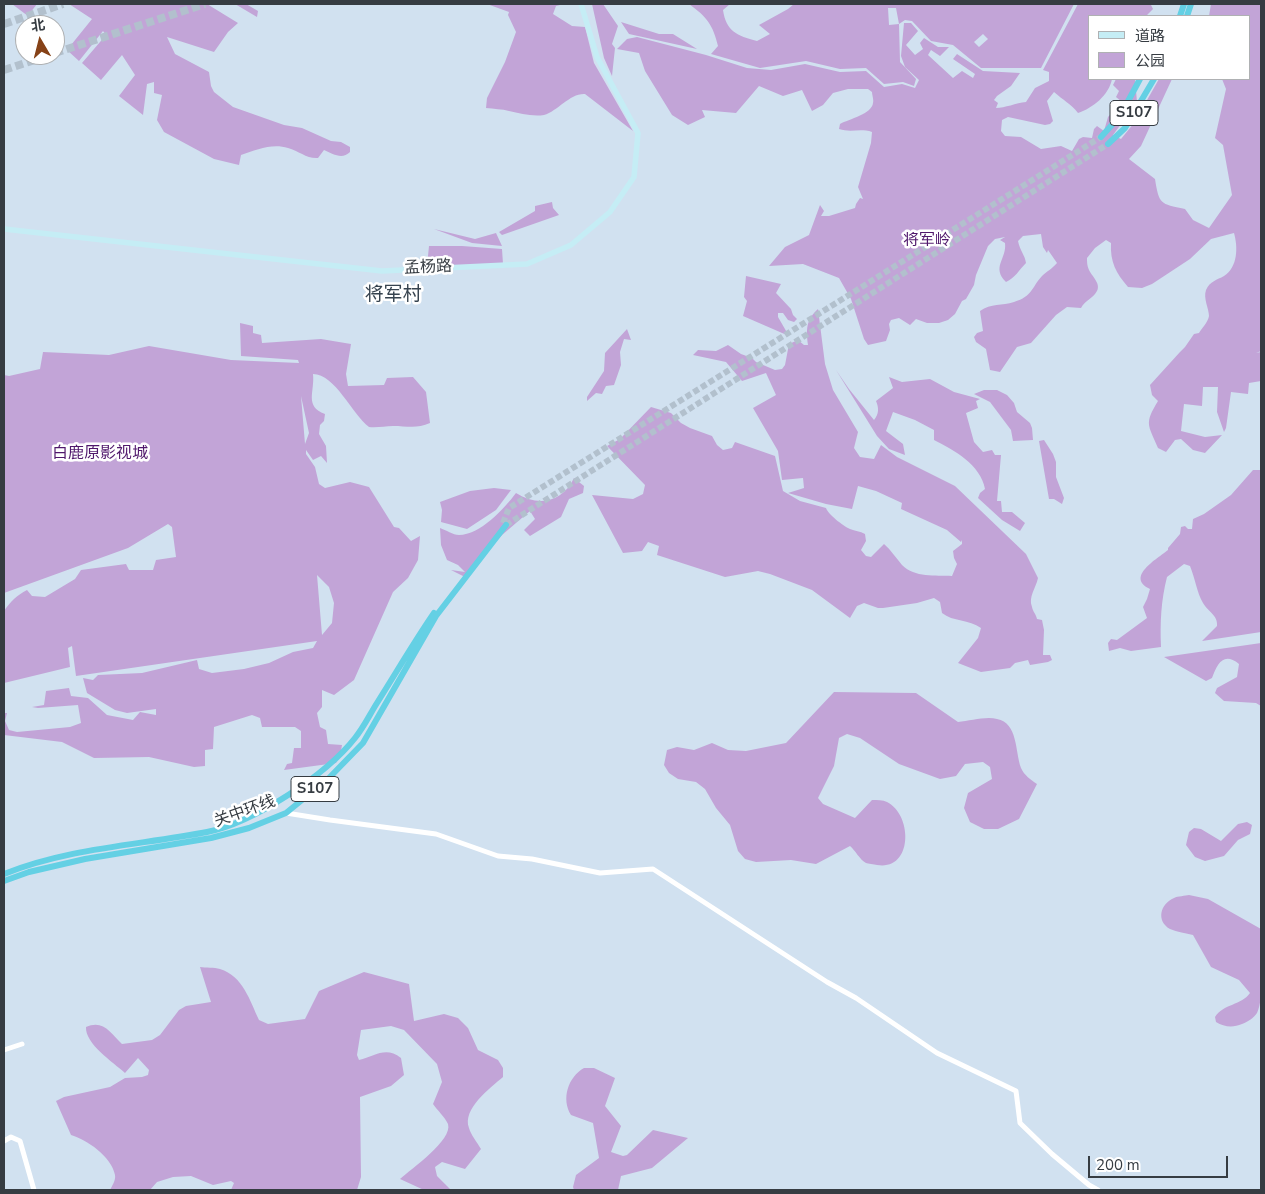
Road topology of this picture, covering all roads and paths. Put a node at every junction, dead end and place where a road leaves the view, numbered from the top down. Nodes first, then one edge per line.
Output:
1 (581, 4) edge
2 (1139, 80) edge
3 (1153, 80) edge
4 (1101, 137) tunnel mouth
5 (1108, 144) tunnel mouth
6 (4, 229) edge
7 (286, 813) junction
8 (4, 874) edge
9 (4, 881) edge
10 (22, 1044) dead end
11 (4, 1050) edge
12 (4, 1141) edge
13 (34, 1190) edge
14 (1098, 1190) edge

1 - 6 main road, 孟杨路
2 - 4 highway, S107
3 - 5 highway, S107
7 - 8 highway, 关中环线 / S107
7 - 9 highway, 关中环线 / S107
7 - 14 street
10 - 11 street
12 - 13 street

